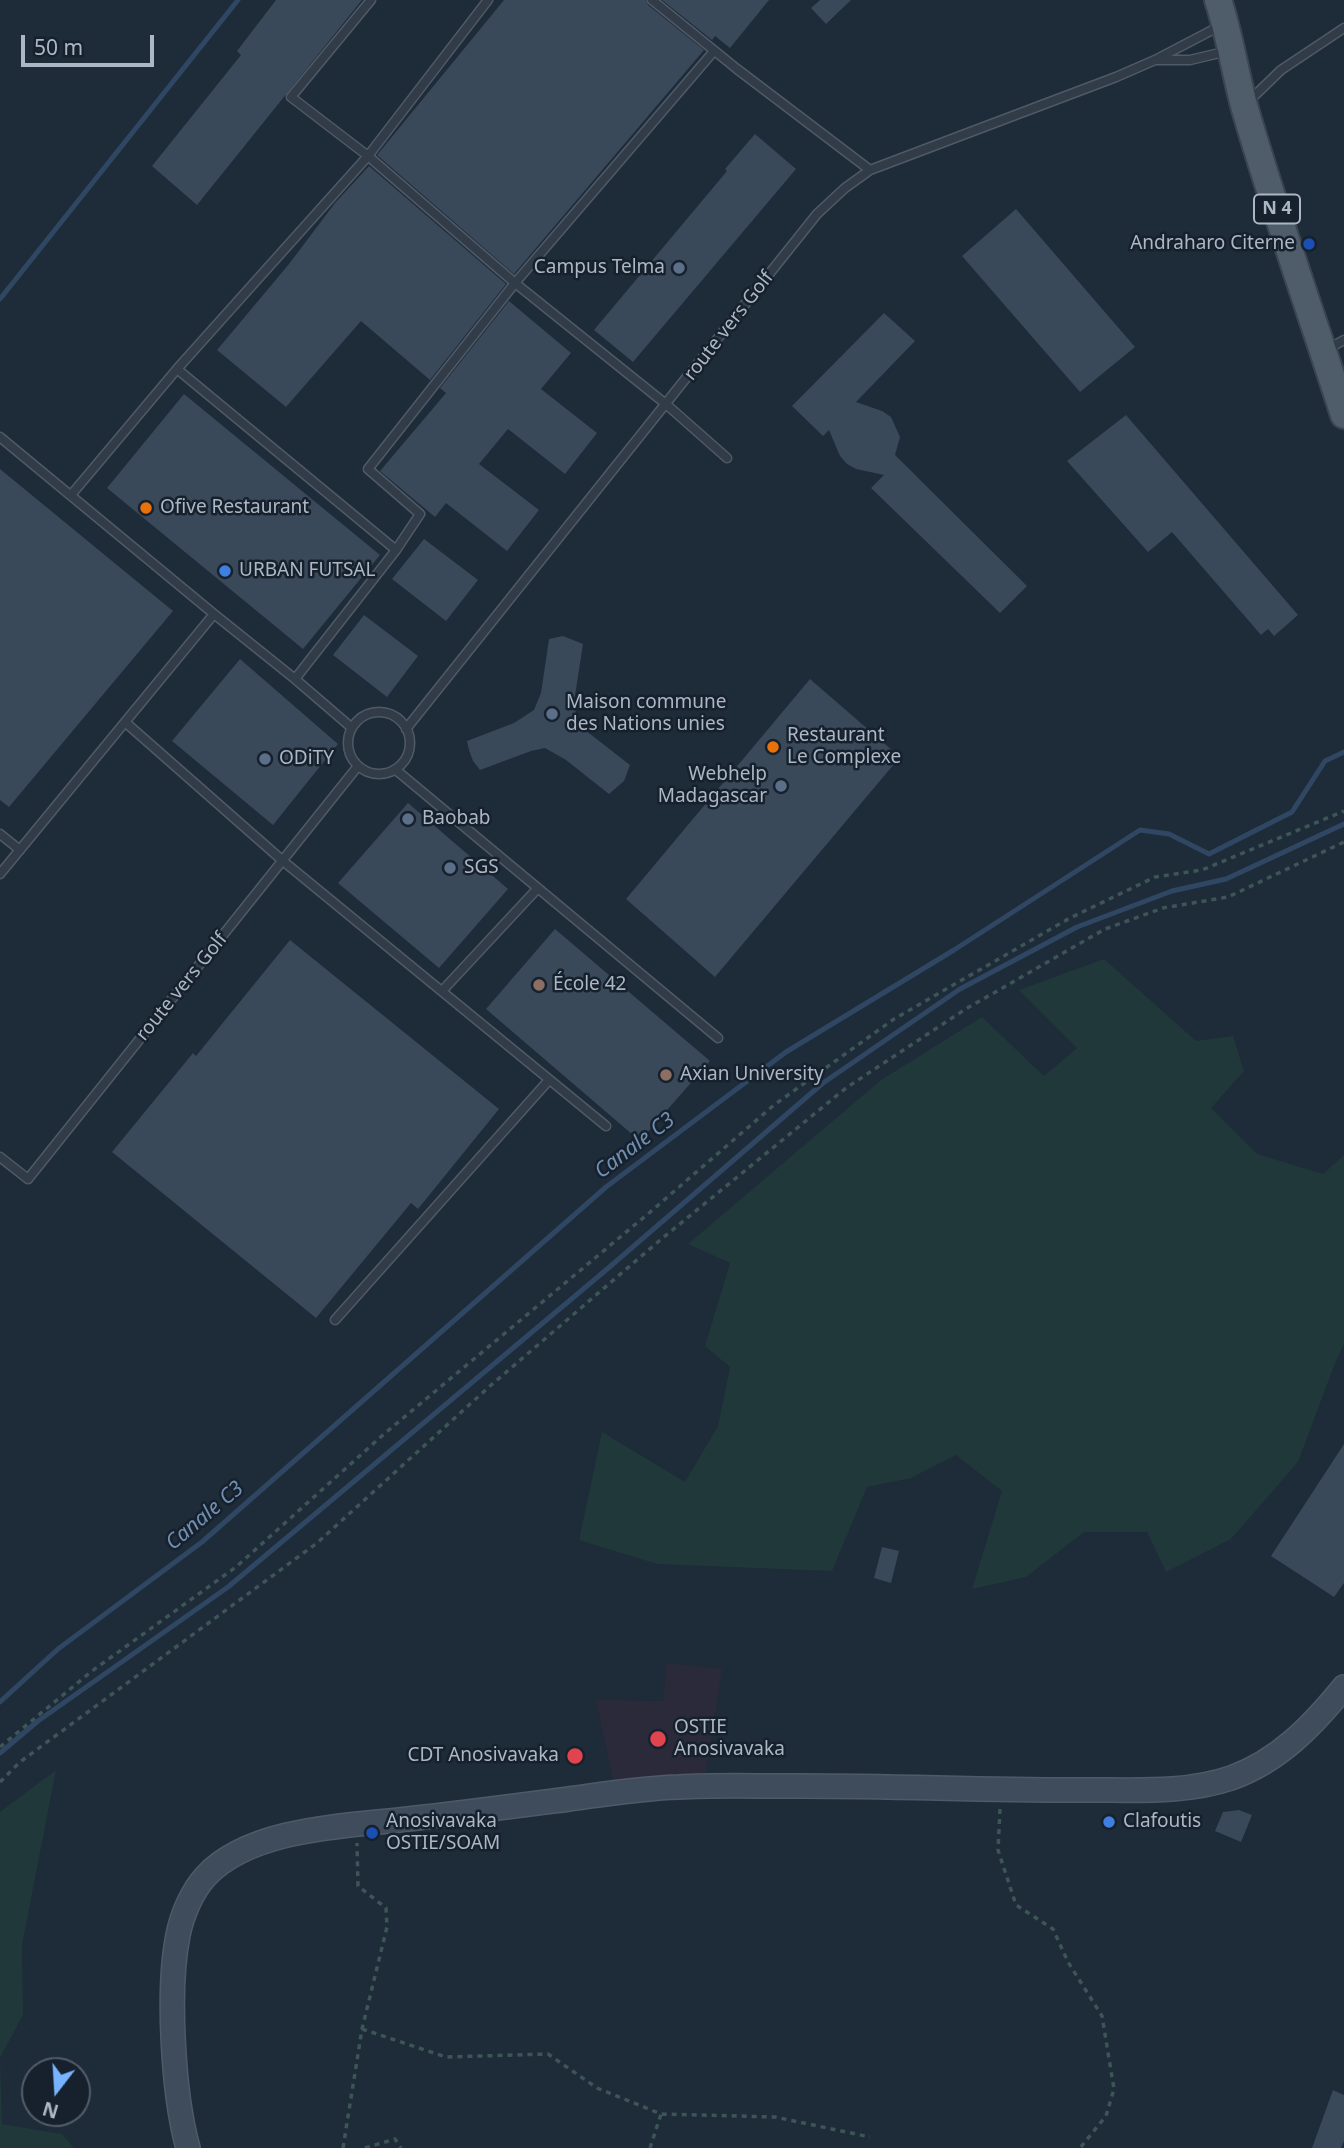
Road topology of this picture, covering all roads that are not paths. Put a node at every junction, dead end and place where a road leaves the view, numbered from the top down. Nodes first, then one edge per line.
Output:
1 (371, 0) edge
2 (488, 0) edge
3 (652, 0) edge
4 (1222, 11) edge
5 (1344, 28) edge
6 (1233, 50) junction
7 (714, 51) junction
8 (1155, 60) junction
9 (1245, 106) junction
10 (368, 156) junction
11 (870, 170) junction
12 (515, 283) junction
13 (1334, 346) edge
14 (177, 369) junction
15 (667, 405) junction
16 (1344, 415) edge
17 (0, 437) edge
18 (727, 458) dead end
19 (71, 495) junction
20 (396, 550) junction
21 (214, 614) junction
22 (295, 679) junction
23 (125, 722) junction
24 (352, 728) junction
25 (406, 729) junction
26 (358, 766) junction
27 (396, 770) junction
28 (0, 834) edge
29 (20, 850) junction
30 (283, 861) junction
31 (0, 874) edge
32 (538, 888) junction
33 (442, 991) junction
34 (718, 1038) dead end
35 (549, 1080) junction
36 (606, 1126) dead end
37 (0, 1157) edge
38 (335, 1320) dead end
39 (1344, 1687) edge
40 (188, 2148) edge

1 - 10 lane
2 - 10 lane
3 - 7 lane
4 - 6 main road, N 4
4 - 8 lane, route vers Golf
5 - 9 lane
6 - 8 lane, route vers Golf
6 - 9 main road, N 4
7 - 11 lane
7 - 12 lane
8 - 11 lane, route vers Golf
9 - 13 main road, N 4
10 - 12 lane
10 - 14 lane
11 - 15 lane, route vers Golf
12 - 15 lane
12 - 20 lane
13 - 16 main road, N 4
14 - 19 lane
14 - 20 lane
15 - 18 lane
15 - 25 lane, route vers Golf
17 - 19 lane
19 - 21 lane
20 - 22 lane
21 - 22 lane
21 - 23 lane
22 - 24 lane
23 - 29 lane
23 - 30 lane
24 - 25 lane
24 - 26 lane
25 - 27 lane
26 - 27 lane
26 - 30 lane, route vers Golf
27 - 32 lane
28 - 29 lane
29 - 31 lane
30 - 33 lane
30 - 37 lane, route vers Golf
32 - 33 lane
32 - 34 lane
33 - 35 lane
35 - 36 lane
35 - 38 lane
39 - 40 main road

